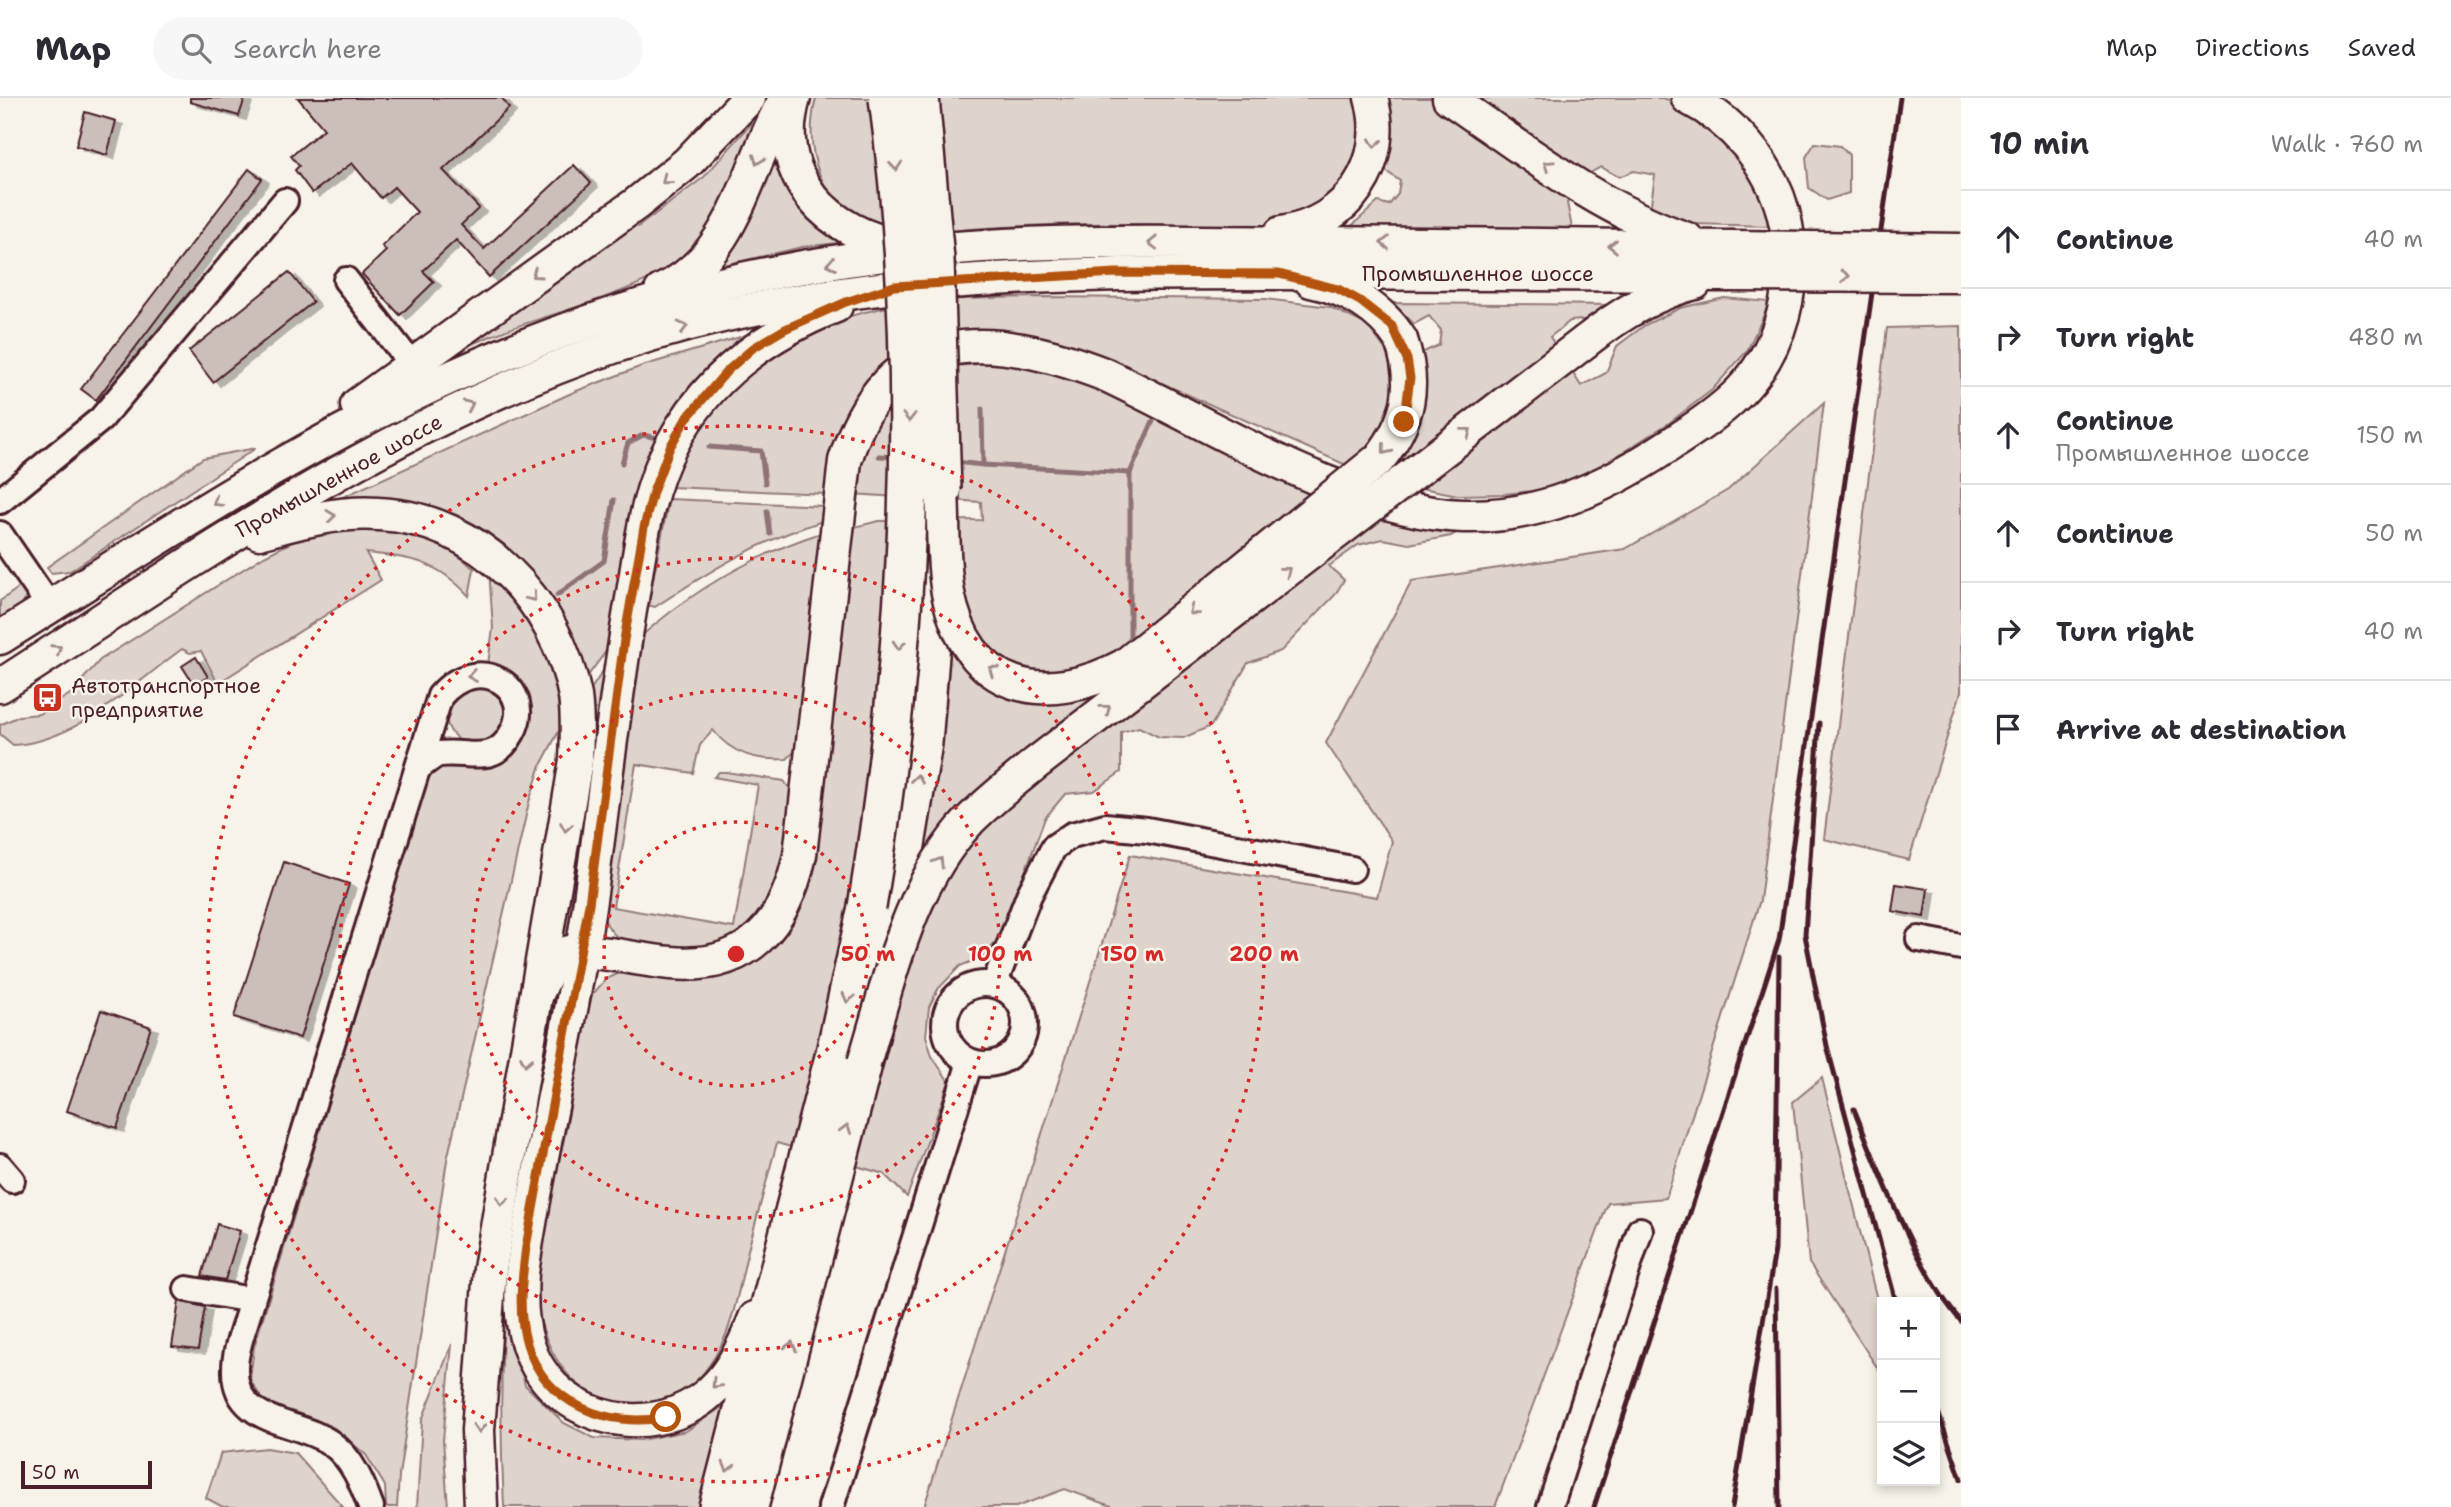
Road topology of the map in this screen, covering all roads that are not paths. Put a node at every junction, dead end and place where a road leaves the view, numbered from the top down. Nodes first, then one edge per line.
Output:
1 (749, 98) edge
2 (786, 98) edge
3 (794, 98) edge
4 (888, 98) edge
5 (920, 98) edge
6 (935, 98) edge
7 (1371, 98) edge
8 (1449, 98) edge
9 (1688, 98) edge
10 (285, 201) dead end
11 (1221, 242) junction
12 (1961, 250) edge
13 (941, 254) junction
14 (1728, 261) junction
15 (1279, 274) junction
16 (1961, 276) edge
17 (346, 280) dead end
18 (894, 286) junction
19 (608, 316) junction
20 (412, 365) junction
21 (275, 466) junction
22 (942, 491) junction
23 (0, 501) edge
24 (0, 534) edge
25 (217, 545) junction
26 (50, 607) junction
27 (0, 638) edge
28 (0, 686) edge
29 (418, 768) junction
30 (1352, 869) dead end
31 (554, 901) junction
32 (589, 904) junction
33 (1919, 939) dead end
34 (1961, 947) edge
35 (580, 952) junction
36 (625, 957) junction
37 (994, 985) junction
38 (537, 994) junction
39 (572, 999) junction
40 (970, 1062) junction
41 (864, 1063) junction
42 (815, 1191) junction
43 (1640, 1230) dead end
44 (187, 1289) dead end
45 (252, 1300) junction
46 (371, 1507) edge
47 (481, 1507) edge
48 (718, 1507) edge
49 (749, 1507) edge
50 (831, 1507) edge
51 (1550, 1507) edge

1 -> 20 main road
2 -> 19 main road
3 - 13 main road
4 -> 42 highway, bridge
5 - 13 highway, bridge
6 - 13 main road, bridge
7 -> 11 main road
14 -> 8 main road
9 - 36 main road
10 - 23 street
11 -> 13 main road, Промышленное шоссе
14 -> 11 main road, Промышленное шоссе
12 - 14 main road, Промышленное шоссе, bridge
13 -> 19 main road, Промышленное шоссе
13 - 22 highway, bridge
14 - 15 main road, Промышленное шоссе
14 -> 16 main road, Промышленное шоссе, bridge
41 -> 14 main road, bridge
15 - 18 main road, Промышленное шоссе
15 -> 22 main road, bridge
17 - 20 street
25 -> 18 main road, Промышленное шоссе
18 - 32 main road
19 - 21 main road, Промышленное шоссе
20 - 21 main road
21 -> 26 main road, Промышленное шоссе
41 -> 22 highway, bridge
24 - 26 street
28 -> 25 main road, Промышленное шоссе
25 -> 31 main road
26 - 27 main road, Промышленное шоссе
29 -> 29 street
29 - 45 street
30 - 37 street
31 - 35 main road
31 - 38 main road
32 - 35 main road
32 - 36 main road
33 - 34 street
35 - 36 main road
35 - 38 main road
35 - 39 main road
36 - 39 main road
37 - 40 street
37 - 40 street
38 -> 47 main road
42 -> 39 main road
40 - 50 street
42 -> 41 highway
42 -> 48 highway
49 -> 42 highway
43 - 51 street
44 - 45 street
45 - 46 street

